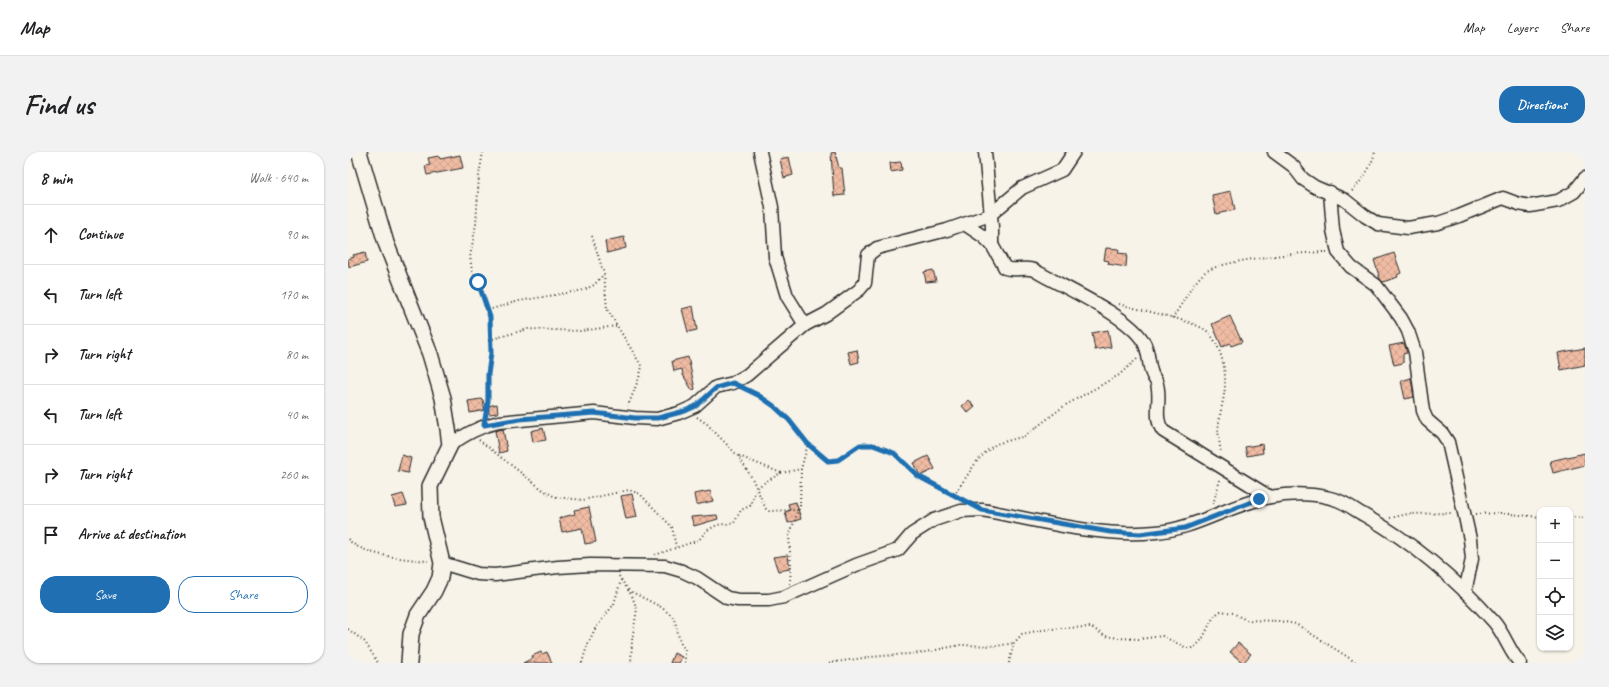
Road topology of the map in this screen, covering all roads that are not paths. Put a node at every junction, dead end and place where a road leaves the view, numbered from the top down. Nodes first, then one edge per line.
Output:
1 (359, 152) edge
2 (760, 152) edge
3 (985, 152) edge
4 (1074, 152) edge
5 (1274, 152) edge
6 (1585, 178) edge
7 (1330, 192) junction
8 (990, 215) junction
9 (966, 224) junction
10 (992, 245) junction
11 (805, 325) junction
12 (450, 445) junction
13 (1270, 497) junction
14 (442, 563) junction
15 (1465, 592) junction
16 (1516, 661) edge
17 (409, 663) edge

1 - 12 street
2 - 11 street
3 - 8 street
4 - 8 street
5 - 7 street
6 - 7 street
7 - 15 street
8 - 9 street
8 - 10 street
9 - 10 street
9 - 11 street
10 - 13 street
11 - 12 street
12 - 14 street
13 - 14 street
13 - 15 street
14 - 17 street
15 - 16 street

